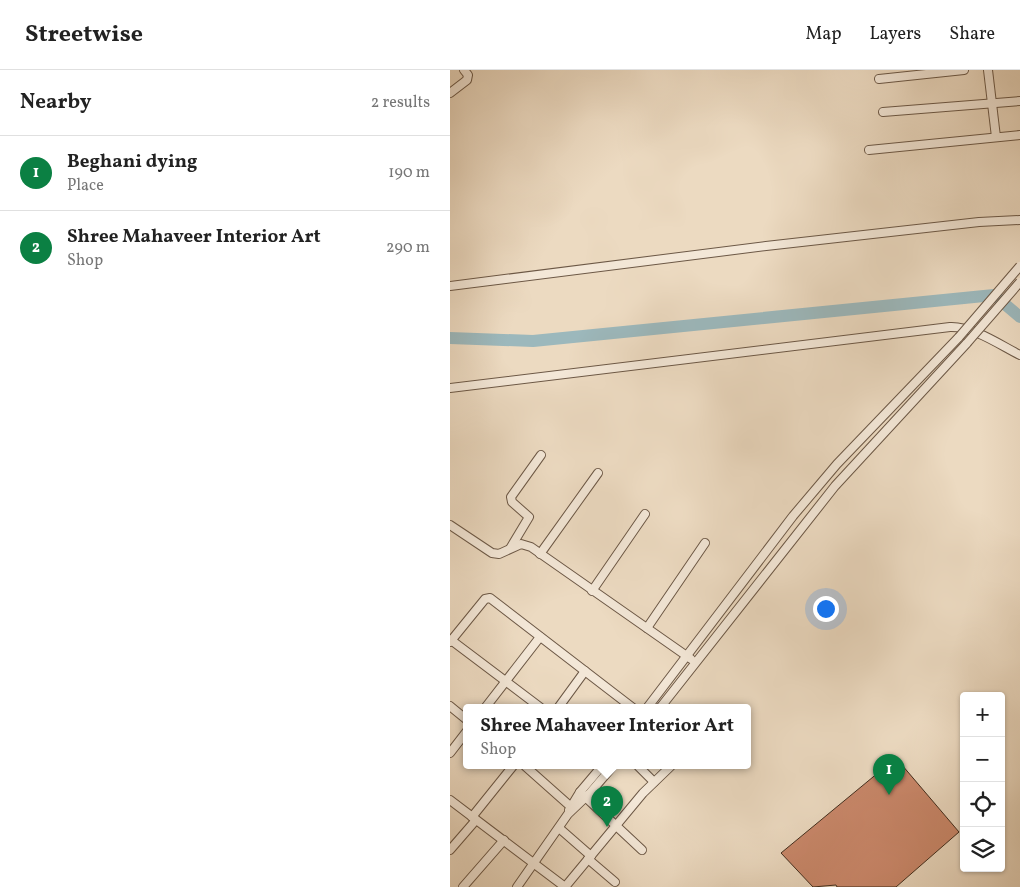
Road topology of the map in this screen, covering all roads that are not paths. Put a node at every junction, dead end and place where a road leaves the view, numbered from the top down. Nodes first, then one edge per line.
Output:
1 (464, 70) edge
2 (964, 70) edge
3 (988, 70) edge
4 (879, 79) dead end
5 (450, 93) edge
6 (1020, 102) edge
7 (992, 103) junction
8 (883, 112) dead end
9 (1020, 135) edge
10 (996, 137) junction
11 (869, 150) dead end
12 (1020, 220) edge
13 (1020, 266) edge
14 (1020, 282) edge
15 (450, 286) edge
16 (1020, 355) edge
17 (450, 388) edge
18 (541, 455) dead end
19 (598, 473) dead end
20 (645, 514) dead end
21 (450, 525) edge
22 (705, 543) dead end
23 (510, 548) junction
24 (540, 554) junction
25 (592, 591) junction
26 (647, 628) junction
27 (540, 637) junction
28 (451, 641) edge
29 (688, 657) junction
30 (696, 663) junction
31 (585, 671) junction
32 (506, 681) junction
33 (488, 704) edge
34 (536, 704) edge
35 (561, 704) edge
36 (628, 704) edge
37 (650, 704) edge
38 (663, 704) edge
39 (450, 706) edge
40 (463, 717) edge
41 (463, 736) edge
42 (450, 753) edge
43 (511, 769) edge
44 (528, 769) edge
45 (600, 769) edge
46 (610, 769) edge
47 (641, 769) edge
48 (668, 769) edge
49 (654, 782) junction
50 (582, 795) junction
51 (450, 800) edge
52 (569, 810) junction
53 (474, 818) junction
54 (615, 826) junction
55 (559, 828) junction
56 (504, 840) junction
57 (450, 850) edge
58 (642, 850) dead end
59 (589, 858) junction
60 (535, 863) junction
61 (615, 882) dead end
62 (463, 887) edge
63 (517, 887) edge
64 (565, 887) edge

1 - 5 street
2 - 4 street
3 - 7 street
6 - 7 street
7 - 8 street
7 - 10 street
9 - 10 street
10 - 11 street
12 - 15 street
13 - 29 street, bridge
14 - 30 street, bridge
16 - 17 street
18 - 23 street
19 - 24 street
20 - 25 street
21 - 23 street
22 - 26 street
23 - 24 street
24 - 25 street
25 - 26 street
26 - 29 street
27 - 28 street
27 - 31 street
27 - 32 street
28 - 32 street
29 - 30 street
29 - 37 street
30 - 38 street
31 - 35 street
31 - 36 street
32 - 33 street
32 - 34 street
39 - 40 street
41 - 42 street
43 - 53 street
44 - 52 street
45 - 50 street
46 - 50 street
47 - 49 street
48 - 49 street
49 - 54 street
50 - 52 street
50 - 54 street
51 - 53 street
52 - 55 street
53 - 56 street
53 - 57 street
54 - 58 street
54 - 59 street
55 - 59 street
55 - 60 street
56 - 60 street
56 - 62 street
59 - 61 street
59 - 64 street
60 - 63 street
60 - 64 street

